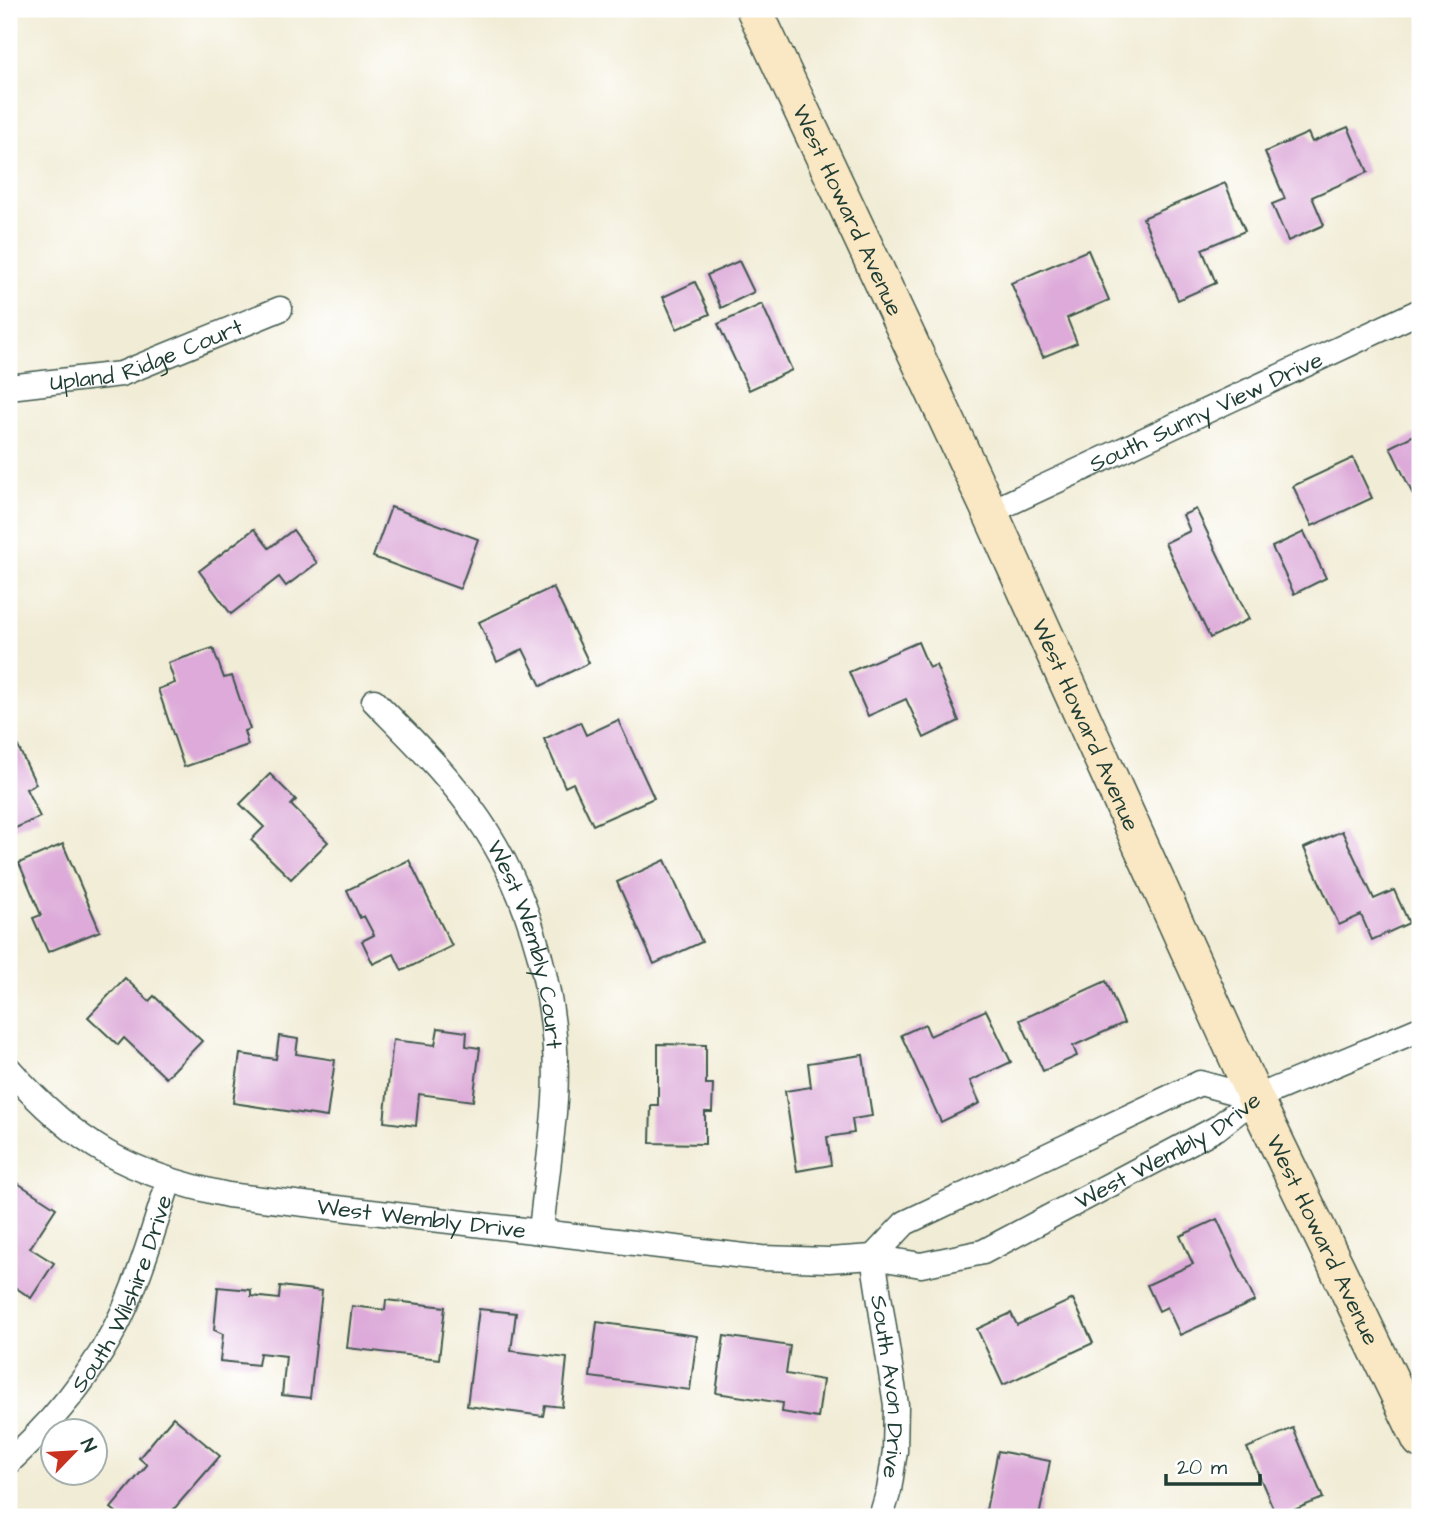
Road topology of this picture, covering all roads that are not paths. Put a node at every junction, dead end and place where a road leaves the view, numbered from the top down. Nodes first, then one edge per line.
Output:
1 (754, 9) edge
2 (280, 309) dead end
3 (1420, 311) edge
4 (9, 387) edge
5 (990, 512) junction
6 (374, 701) dead end
7 (1420, 1029) edge
8 (9, 1069) edge
9 (1255, 1098) junction
10 (169, 1181) junction
11 (541, 1232) junction
12 (873, 1257) junction
13 (1420, 1440) edge
14 (9, 1462) edge
15 (881, 1517) edge

1 - 5 street, West Howard Avenue
2 - 4 street, Upland Ridge Court
3 - 5 street, South Sunny View Drive
5 - 9 street, West Howard Avenue
6 - 11 street, West Wembly Court
7 - 9 street
8 - 10 street, West Wembly Drive
9 - 12 street, West Wembly Drive
9 - 12 street, West Wembly Drive
9 - 13 street, West Howard Avenue
10 - 11 street, West Wembly Drive
10 - 14 street, South Wilshire Drive
11 - 12 street, West Wembly Drive
12 - 15 street, South Avon Drive

